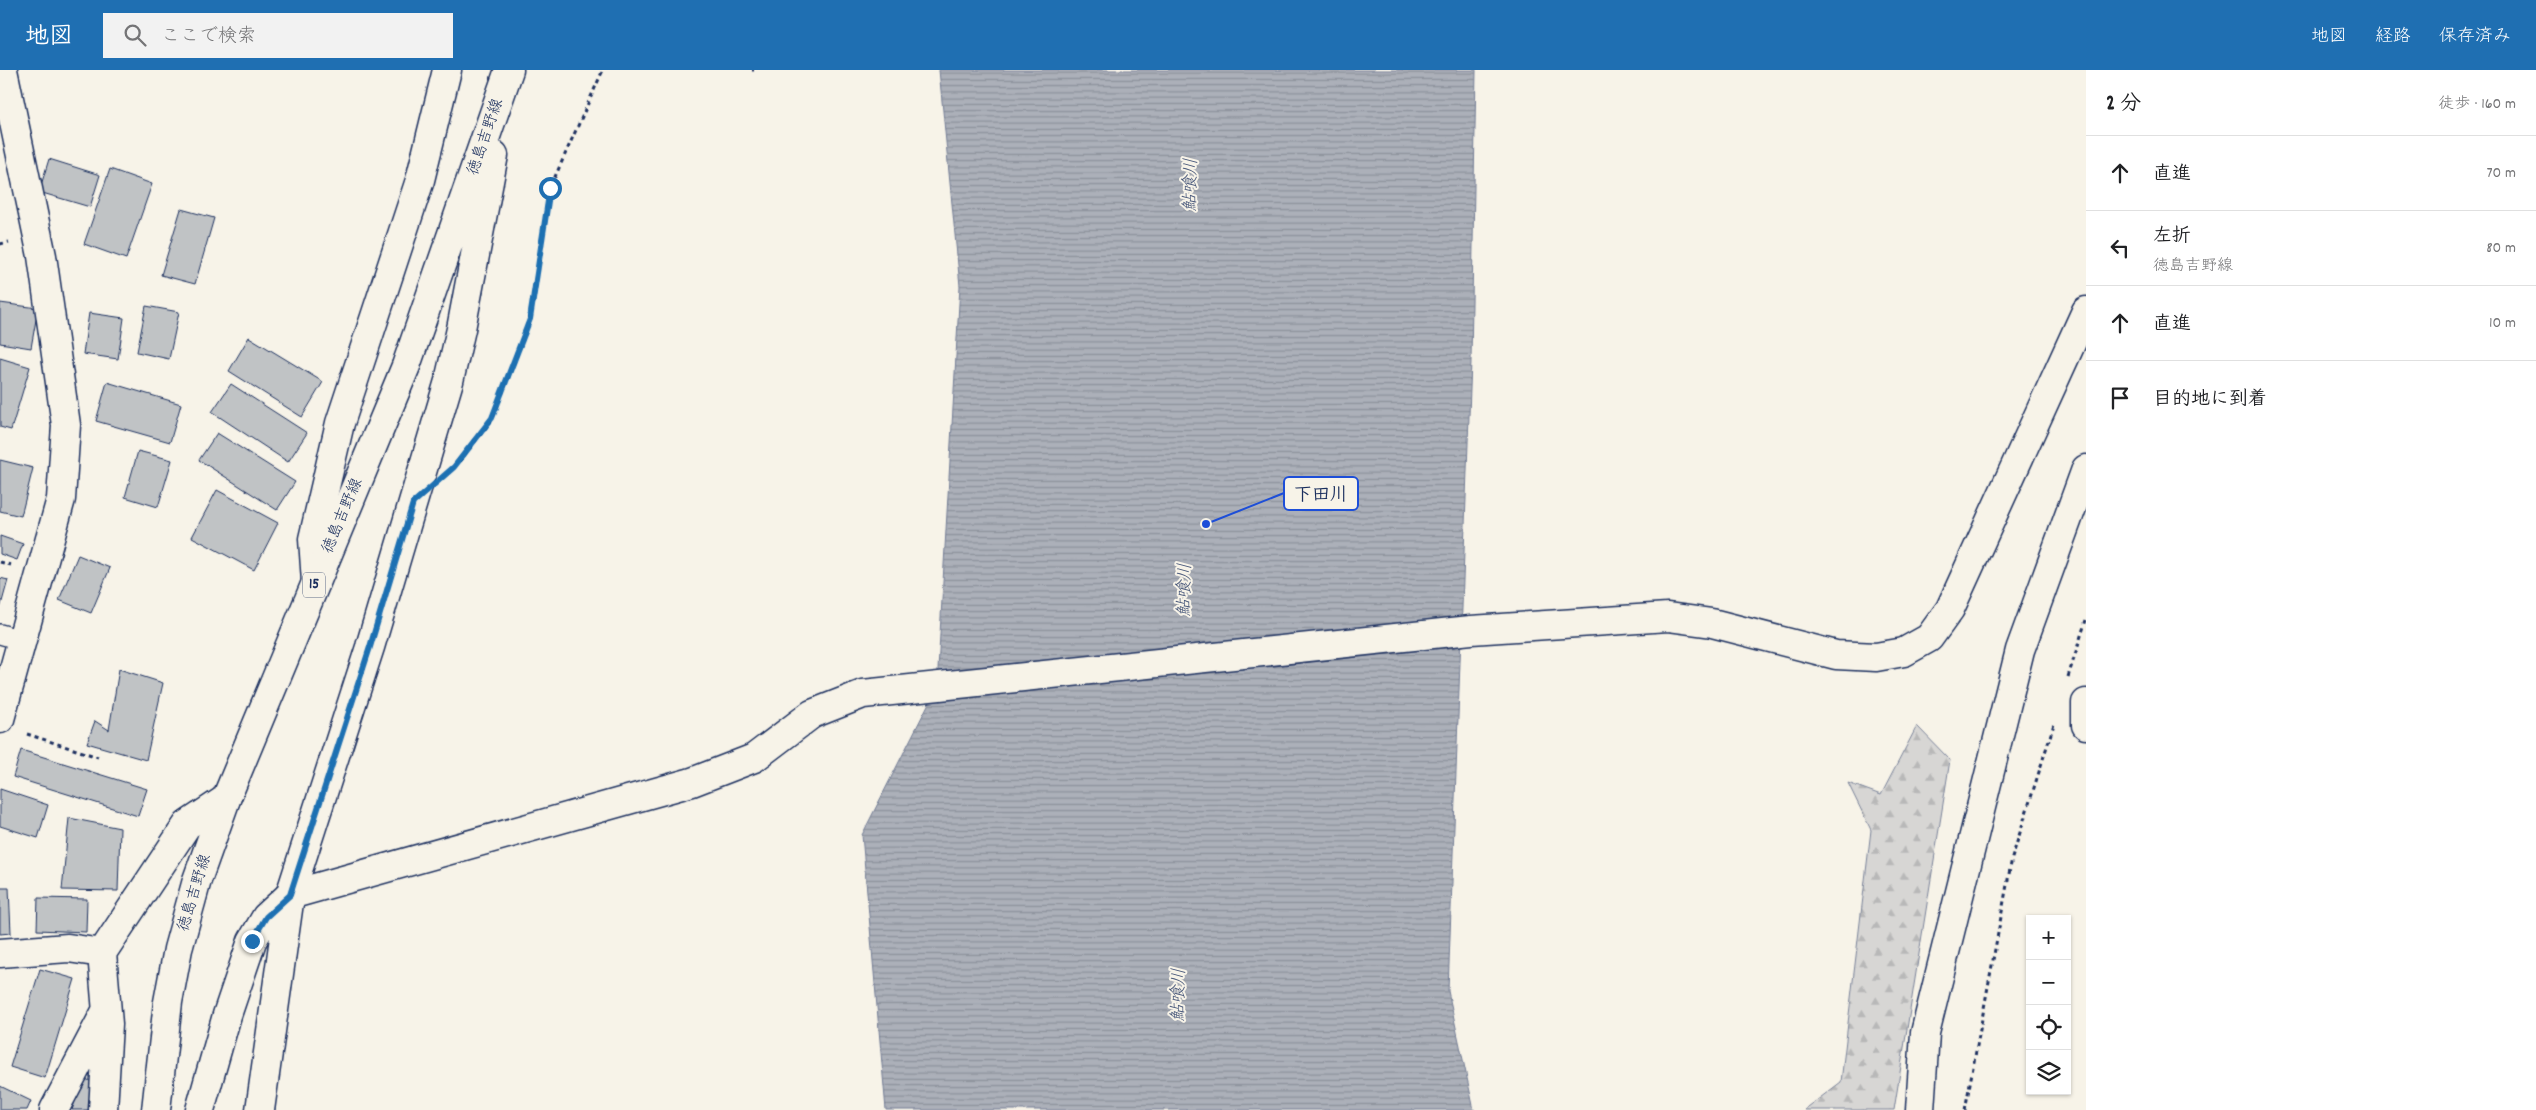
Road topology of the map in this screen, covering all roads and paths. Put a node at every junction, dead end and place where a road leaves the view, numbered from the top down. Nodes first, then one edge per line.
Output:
1 (3, 70) edge
2 (447, 70) edge
3 (509, 70) edge
4 (603, 70) edge
5 (2086, 310) edge
6 (454, 467) dead end
7 (2086, 469) edge
8 (316, 582) junction
9 (2086, 620) edge
10 (11, 637) edge
11 (2076, 695) edge
12 (2056, 715) dead end
13 (9, 725) edge
14 (2086, 725) edge
15 (98, 757) dead end
16 (226, 799) junction
17 (290, 895) junction
18 (102, 952) junction
19 (0, 953) edge
20 (107, 1009) junction
21 (54, 1110) edge
22 (103, 1110) edge
23 (156, 1110) edge
24 (200, 1110) edge
25 (260, 1110) edge
26 (1920, 1110) edge
27 (1965, 1110) edge

1 - 10 street
2 - 8 street
3 - 8 street, 徳島吉野線 / 15
3 - 17 street, 徳島吉野線 / 15
4 - 6 path
5 - 17 street
7 - 26 street
8 - 16 street, 徳島吉野線 / 15
9 - 11 path
10 - 13 street
11 - 14 street
12 - 27 path
13 - 15 path
16 - 18 street
16 - 23 street, 徳島吉野線 / 15
17 - 24 street
17 - 25 street, 徳島吉野線 / 15
18 - 19 street
18 - 20 street
20 - 21 street
20 - 22 street

